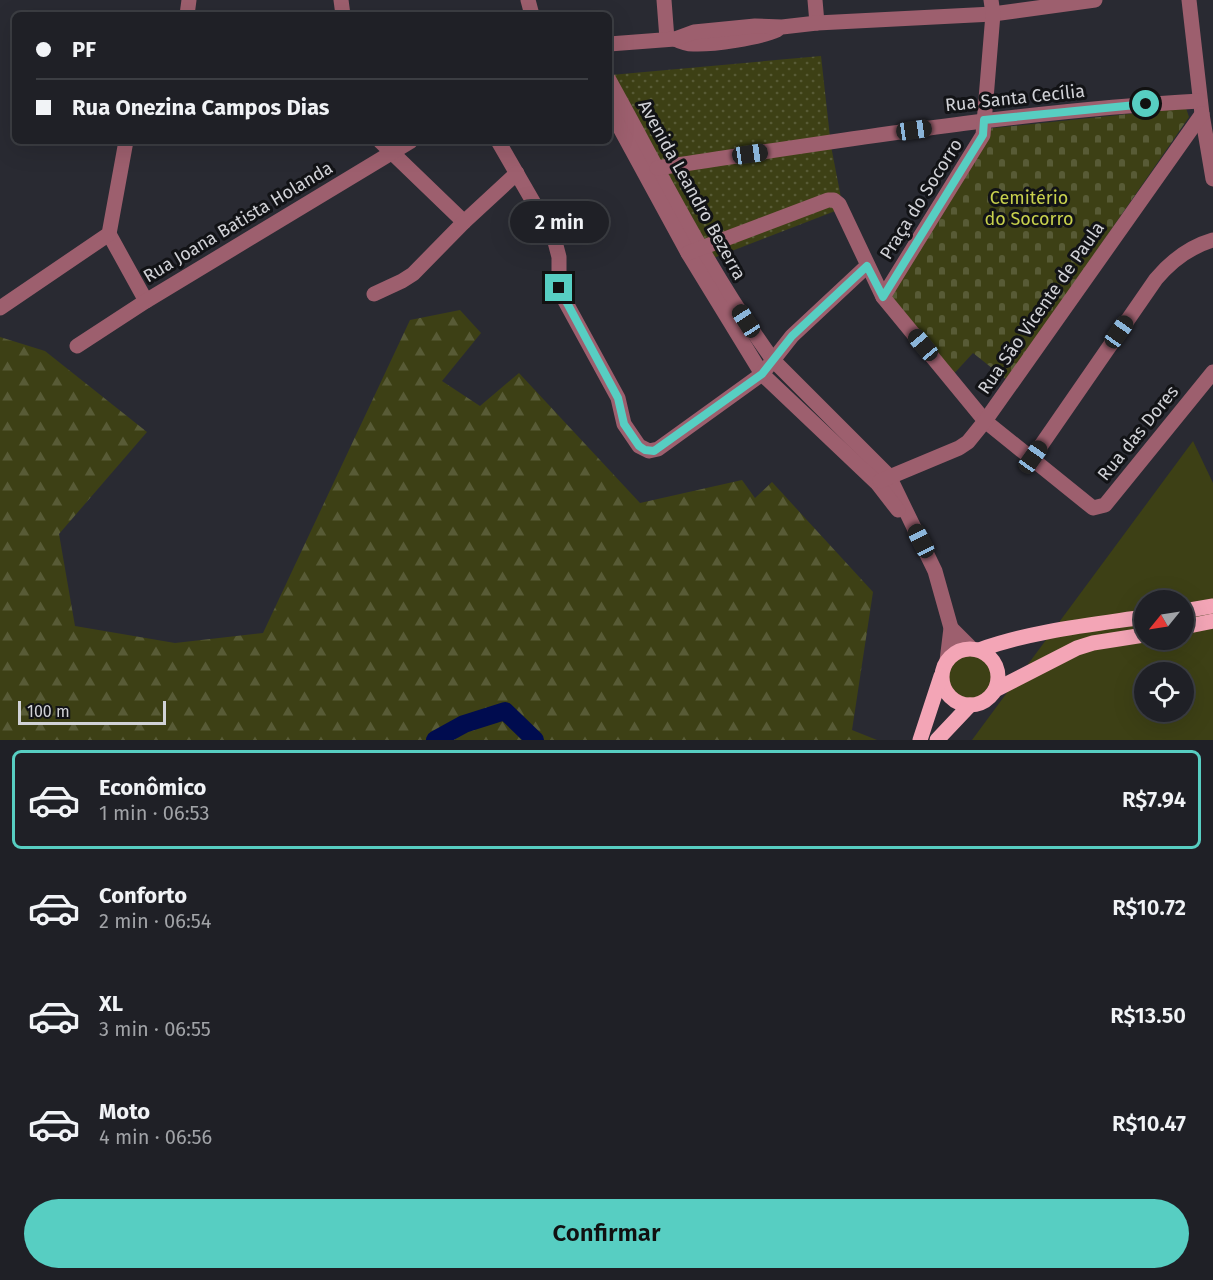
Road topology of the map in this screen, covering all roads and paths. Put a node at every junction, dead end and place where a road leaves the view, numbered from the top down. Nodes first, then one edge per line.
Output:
1 (664, 0) edge
2 (815, 0) edge
3 (1095, 0) edge
4 (1189, 0) edge
5 (992, 7) edge
6 (817, 23) junction
7 (671, 39) junction
8 (612, 44) edge
9 (612, 86) edge
10 (1206, 87) edge
11 (612, 113) edge
12 (1205, 117) edge
13 (984, 120) junction
14 (125, 144) edge
15 (383, 144) edge
16 (406, 144) edge
17 (500, 144) edge
18 (392, 152) junction
19 (657, 168) junction
20 (517, 173) junction
21 (1213, 179) edge
22 (464, 222) junction
23 (109, 234) junction
24 (1213, 240) edge
25 (694, 250) junction
26 (867, 266) junction
27 (374, 294) dead end
28 (883, 297) junction
29 (146, 301) junction
30 (0, 308) edge
31 (77, 346) dead end
32 (773, 360) junction
33 (1213, 372) edge
34 (762, 374) junction
35 (985, 421) junction
36 (1033, 457) junction
37 (883, 480) junction
38 (1213, 606) edge
39 (1194, 609) edge
40 (1134, 619) edge
41 (1213, 621) edge
42 (1194, 625) edge
43 (951, 628) junction
44 (1134, 636) edge
45 (975, 649) junction
46 (945, 665) junction
47 (995, 690) junction
48 (970, 705) junction
49 (920, 740) edge
50 (937, 740) edge

1 - 7 street
2 - 6 street
3 - 5 street
4 - 10 street
5 - 6 street
5 - 13 street, Praça do Socorro
6 - 7 street
7 - 8 street
9 - 19 street, Avenida Leandro Bezerra
10 - 12 street
11 - 25 street, Avenida Leandro Bezerra
12 - 13 street, Rua Santa Cecília
12 - 21 street
12 - 35 street, Rua São Vicente de Paula
13 - 19 street, Rua Santa Cecília
13 - 28 street, Praça do Socorro
14 - 23 street
15 - 18 street
16 - 18 street, Rua Joana Batista Holanda
17 - 20 street
18 - 22 street
18 - 29 street, Rua Joana Batista Holanda
19 - 25 street, Avenida Leandro Bezerra
20 - 22 street
20 - 34 street
22 - 27 street
23 - 29 street, Rua Joana Batista Holanda
23 - 30 street
24 - 36 street
25 - 26 street
25 - 32 street, Avenida Leandro Bezerra
25 - 34 street, Avenida Leandro Bezerra
26 - 28 street
26 - 32 street
28 - 35 street
29 - 31 street, Rua Joana Batista Holanda
32 - 34 street
32 - 37 street, Avenida Leandro Bezerra
33 - 36 street, Rua das Dores
34 - 37 street, Avenida Leandro Bezerra
35 - 36 street
35 - 37 street, Rua São Vicente de Paula
37 - 43 street, Avenida Leandro Bezerra
38 - 39 main road
40 - 45 main road
41 - 42 main road
43 - 45 street
43 - 46 street
44 - 47 main road
45 - 46 main road
45 - 47 main road
46 - 48 main road
46 - 49 main road
47 - 48 main road
48 - 50 main road

